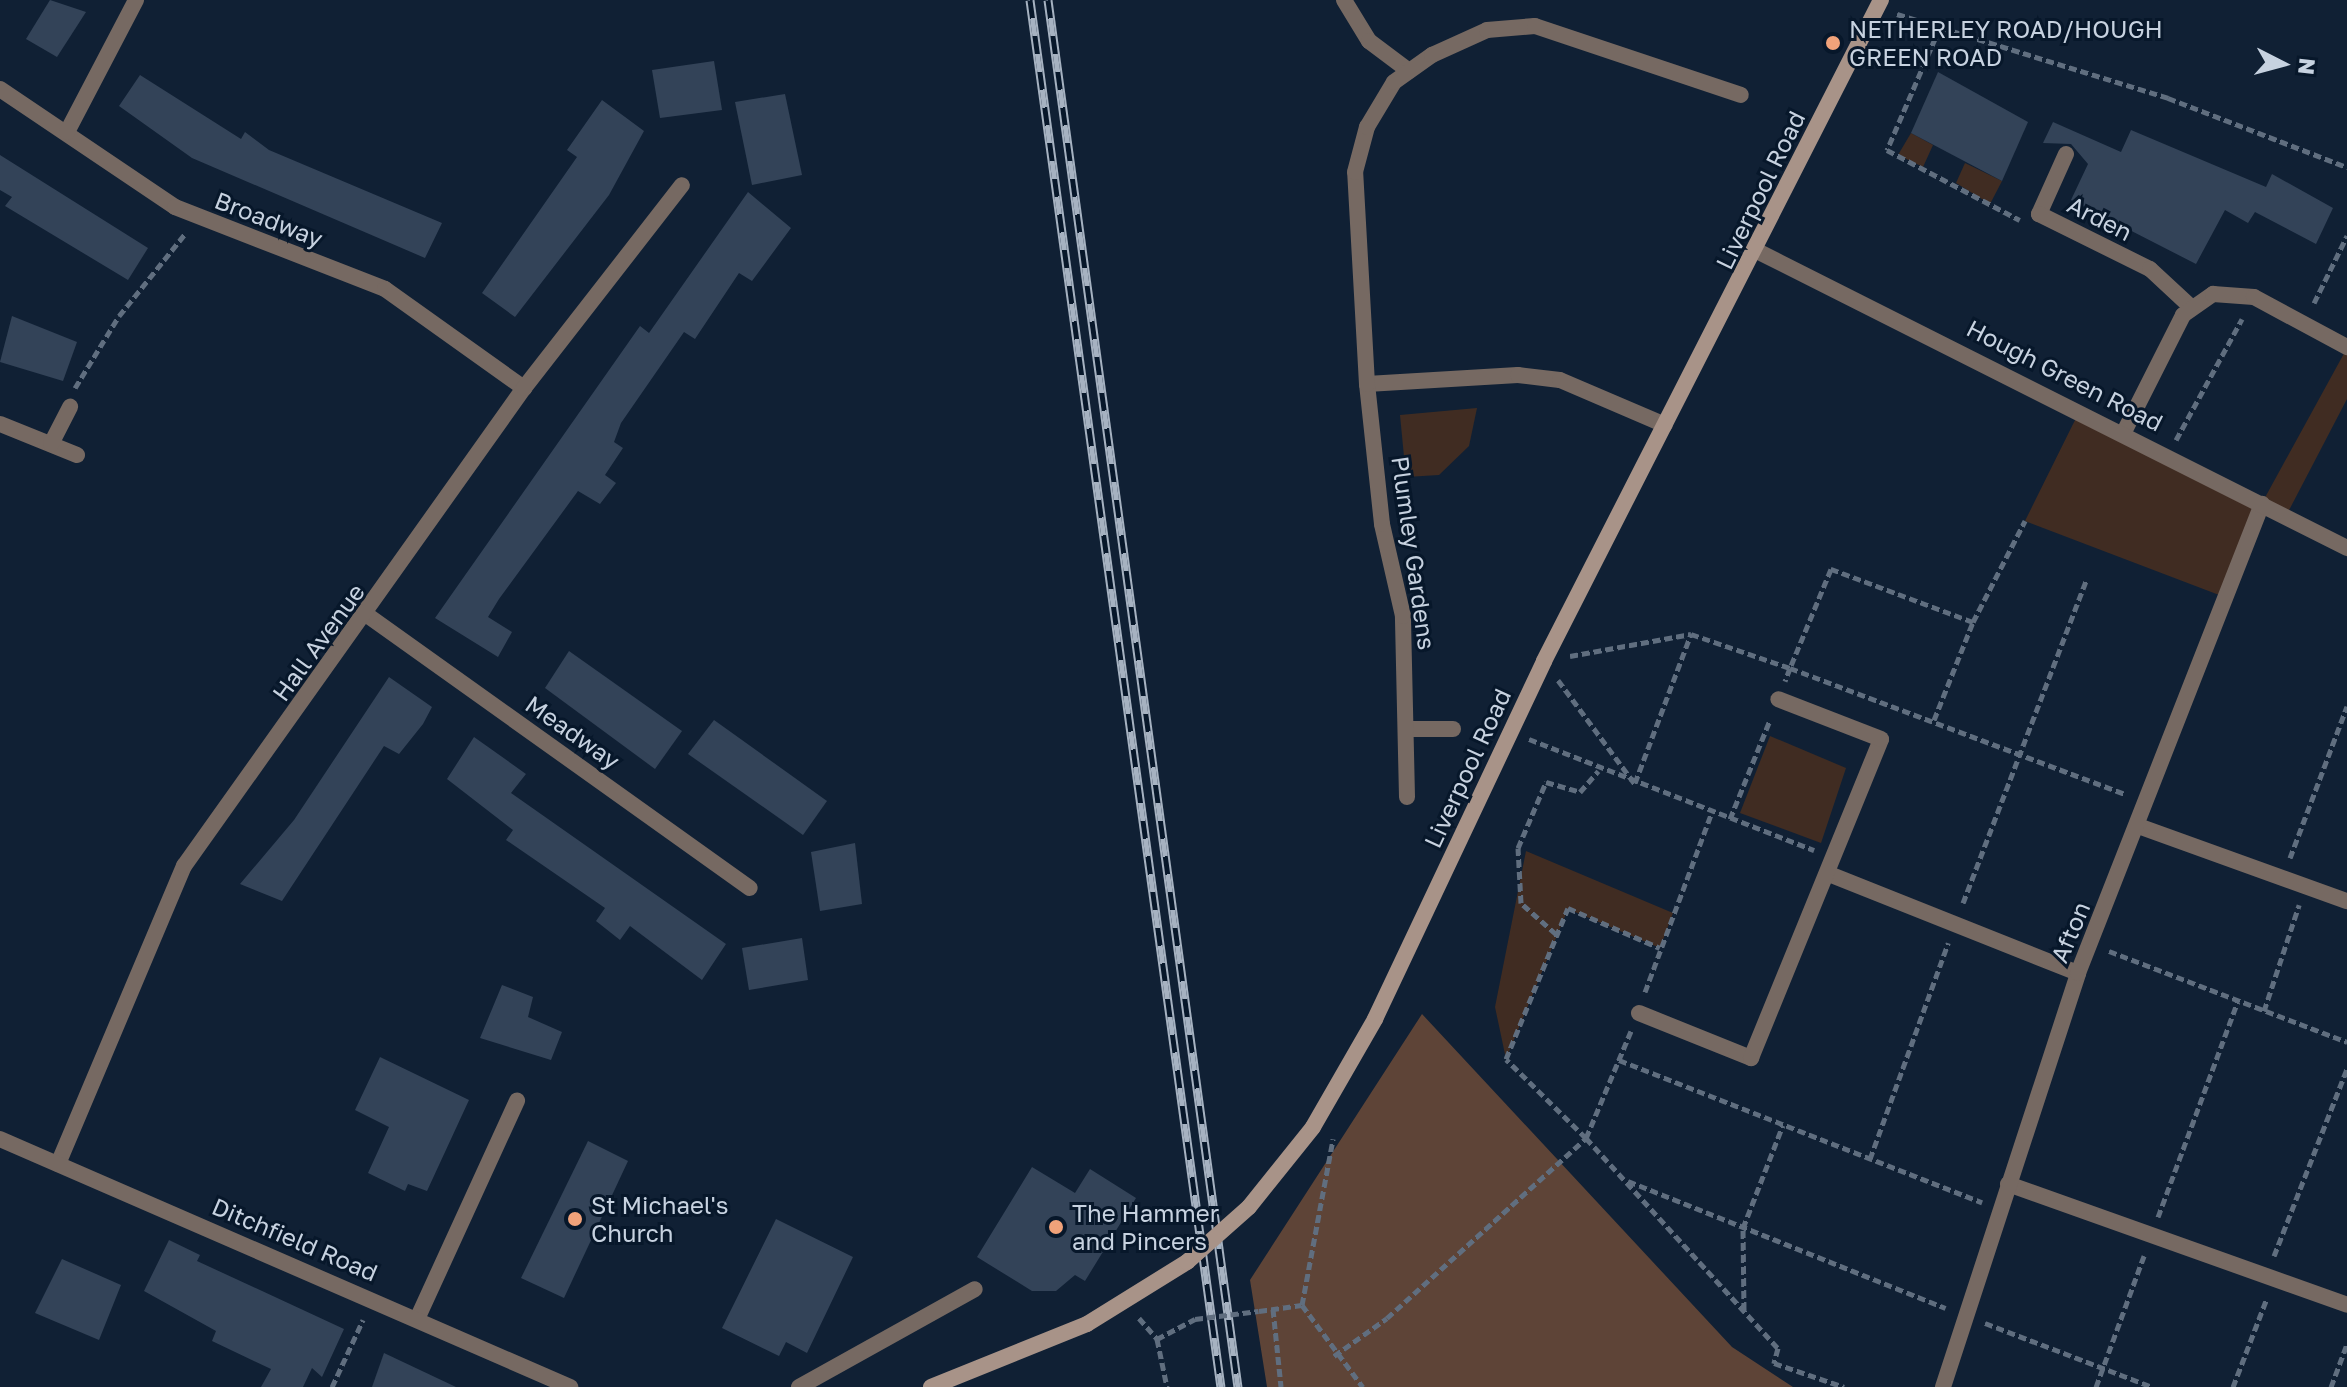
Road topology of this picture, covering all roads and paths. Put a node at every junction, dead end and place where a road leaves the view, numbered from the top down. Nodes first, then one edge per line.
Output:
1 (136, 0) edge
2 (1344, 0) edge
3 (1879, 4) edge
4 (1940, 27) junction
5 (1409, 71) junction
6 (0, 89) edge
7 (1741, 95) dead end
8 (67, 132) junction
9 (2066, 154) dead end
10 (2347, 167) edge
11 (682, 185) dead end
12 (2039, 214) junction
13 (198, 218) junction
14 (2347, 236) edge
15 (1757, 251) junction
16 (2254, 297) junction
17 (2191, 307) junction
18 (2303, 323) junction
19 (2347, 347) edge
20 (1367, 384) junction
21 (524, 388) junction
22 (70, 407) joint
23 (0, 424) edge
24 (1665, 425) junction
25 (2124, 432) junction
26 (51, 444) junction
27 (2169, 454) junction
28 (77, 455) dead end
29 (2262, 504) junction
30 (2025, 521) dead end
31 (2347, 548) edge
32 (2087, 579) dead end
33 (367, 615) junction
34 (1973, 622) junction
35 (1691, 634) junction
36 (1544, 661) junction
37 (1790, 668) junction
38 (1778, 699) junction
39 (2347, 706) edge
40 (1934, 720) junction
41 (1410, 729) junction
42 (1453, 729) dead end
43 (1510, 730) junction
44 (2020, 753) junction
45 (1598, 771) junction
46 (1635, 784) junction
47 (1407, 797) dead end
48 (2150, 804) junction
49 (1712, 812) junction
50 (1730, 819) junction
51 (2141, 827) junction
52 (1835, 857) junction
53 (1829, 874) junction
54 (2283, 877) junction
55 (2305, 886) junction
56 (750, 888) dead end
57 (2347, 901) edge
58 (1955, 924) junction
59 (1556, 934) junction
60 (2090, 944) junction
61 (1660, 948) junction
62 (2078, 973) junction
63 (2238, 1001) junction
64 (2264, 1011) junction
65 (1639, 1013) junction
66 (2347, 1042) edge
67 (1619, 1060) junction
68 (2347, 1069) edge
69 (1334, 1094) junction
70 (517, 1101) dead end
71 (1783, 1125) junction
72 (1586, 1138) junction
73 (0, 1139) edge
74 (1870, 1159) junction
75 (58, 1164) junction
76 (1623, 1179) junction
77 (2008, 1184) junction
78 (1998, 1208) junction
79 (1743, 1228) junction
80 (2151, 1235) junction
81 (2271, 1277) junction
82 (975, 1289) dead end
83 (373, 1298) junction
84 (1125, 1303) junction
85 (1302, 1305) junction
86 (2347, 1305) edge
87 (1273, 1309) junction
88 (1744, 1311) junction
89 (1961, 1314) junction
90 (418, 1317) junction
91 (1157, 1339) junction
92 (2347, 1344) edge
93 (1334, 1356) junction
94 (2104, 1367) junction
95 (332, 1387) edge
96 (570, 1387) edge
97 (799, 1387) edge
98 (931, 1387) edge
99 (1167, 1387) edge
100 (1281, 1387) edge
101 (1363, 1387) edge
102 (1844, 1387) edge
103 (1943, 1387) edge
104 (2096, 1387) edge
105 (2153, 1387) edge
106 (2233, 1387) edge
107 (2331, 1387) edge

1 - 8 street
2 - 5 street
3 - 4 path
3 - 15 main road, Liverpool Road
4 - 10 path
4 - 12 path
5 - 7 street, Plumley Gardens
5 - 20 street, Plumley Gardens
6 - 8 street, Broadway
8 - 13 street, Broadway
9 - 12 street, Arden
11 - 21 street, Hall Avenue
12 - 17 street, Arden
13 - 21 street, Broadway
13 - 22 path
14 - 18 path
15 - 24 main road, Liverpool Road
15 - 25 street, Hough Green Road
16 - 17 street
16 - 18 street
16 - 27 path
17 - 25 street
18 - 19 street
20 - 24 street
20 - 41 street, Plumley Gardens
21 - 33 street, Hall Avenue
22 - 26 street
23 - 26 street
24 - 36 main road, Liverpool Road
25 - 27 street, Hough Green Road
26 - 28 street
27 - 29 street, Hough Green Road
29 - 31 street, Hough Green Road
29 - 48 street, Afton
30 - 34 path
32 - 44 path
33 - 56 street, Meadway
33 - 75 street, Hall Avenue
34 - 37 path
34 - 40 path
35 - 36 path
35 - 37 path
35 - 46 path
36 - 43 main road, Liverpool Road
36 - 46 path
37 - 38 path
37 - 40 path
38 - 50 path
38 - 52 street
39 - 54 path
40 - 44 path
41 - 42 street
41 - 47 street, Plumley Gardens
43 - 45 path
43 - 69 main road, Liverpool Road
44 - 48 path
44 - 58 path
45 - 46 path
45 - 59 path
46 - 49 path
48 - 51 street, Afton
49 - 50 path
49 - 61 path
50 - 52 path
51 - 54 street
51 - 60 street, Afton
52 - 53 street
53 - 58 street
53 - 65 street
54 - 55 street
55 - 57 street
55 - 64 path
58 - 62 street
58 - 74 path
59 - 61 path
59 - 72 path
60 - 62 street, Afton
60 - 63 path
61 - 65 path
62 - 77 street, Afton
63 - 64 path
63 - 80 path
64 - 66 path
65 - 67 path
67 - 71 path
67 - 72 path
68 - 81 path
69 - 84 main road, Liverpool Road, bridge
69 - 85 path
70 - 90 street
71 - 74 path
71 - 79 path
72 - 76 path
72 - 93 path
73 - 75 street, Ditchfield Road
74 - 78 path
75 - 83 street, Ditchfield Road
76 - 79 path
76 - 88 path
77 - 78 street, Afton
77 - 80 street
78 - 89 street, Afton
79 - 88 path
79 - 89 path
80 - 81 street
80 - 94 path
81 - 86 street
81 - 106 path
82 - 97 street
83 - 90 street, Ditchfield Road
83 - 95 path
84 - 91 path
84 - 98 main road, Liverpool Road
85 - 87 path
85 - 93 path
87 - 91 path, bridge
87 - 100 path
88 - 102 path
89 - 94 path
89 - 103 street, Afton
90 - 96 street, Ditchfield Road
91 - 99 path
92 - 107 path
93 - 101 path
94 - 104 path
94 - 105 path

